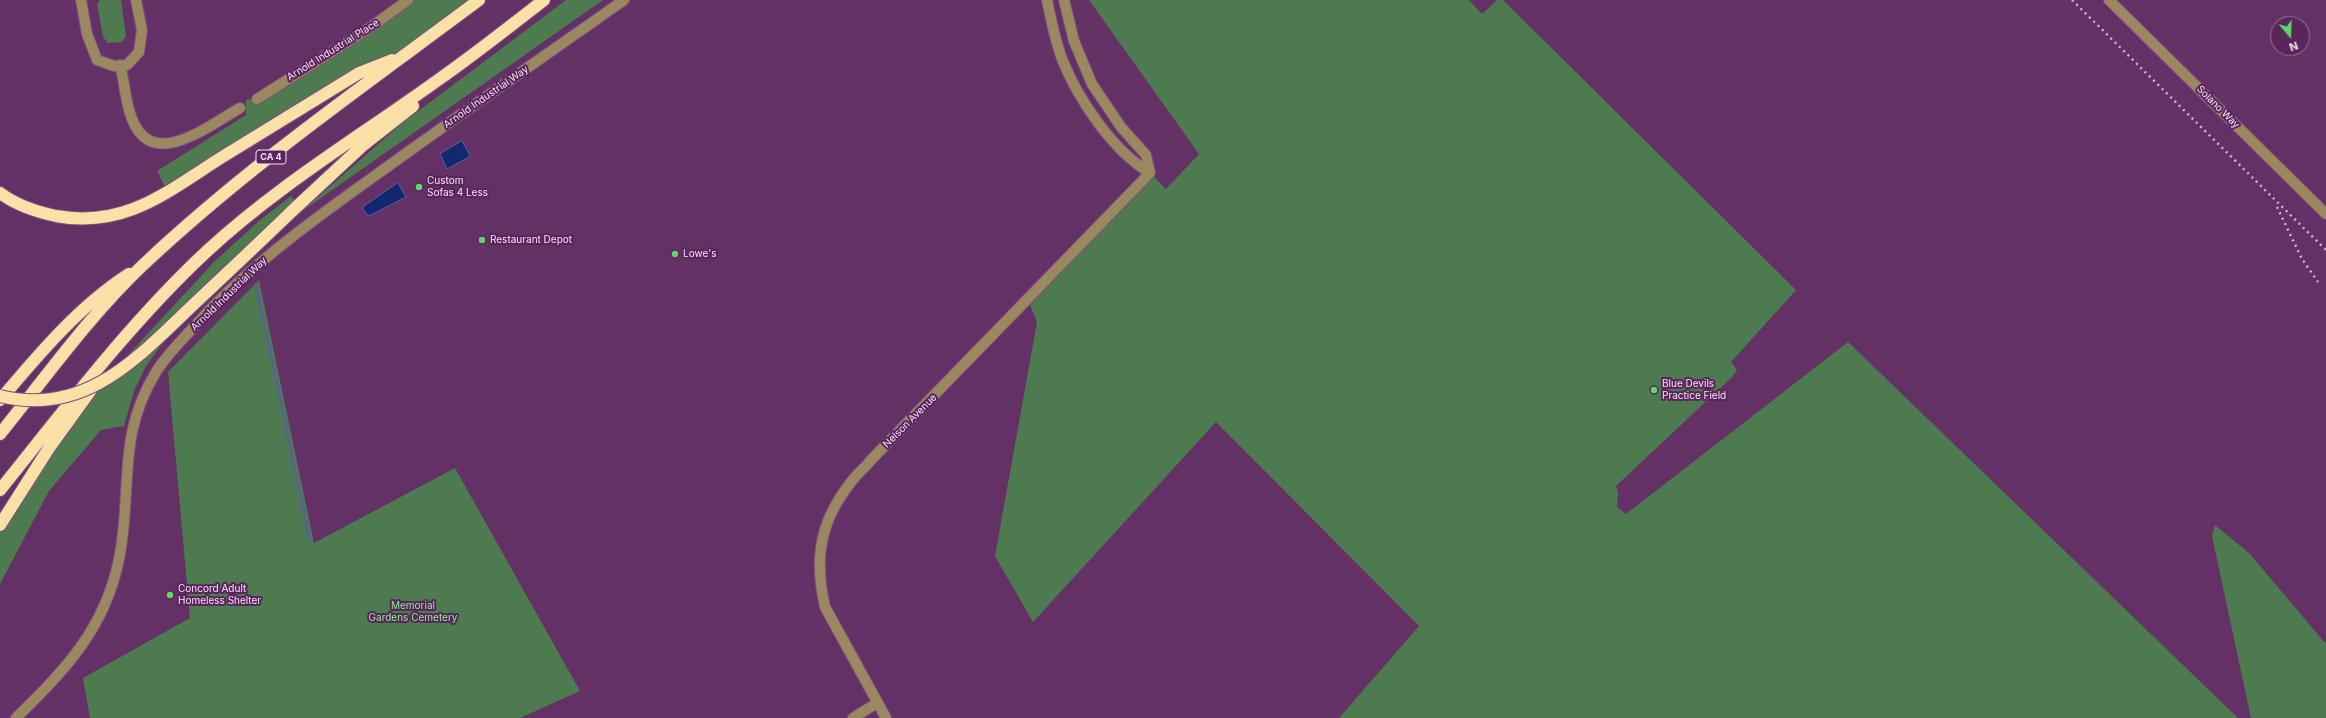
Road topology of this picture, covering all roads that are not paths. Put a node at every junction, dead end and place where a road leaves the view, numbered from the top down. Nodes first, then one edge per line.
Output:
1 (81, 0) edge
2 (136, 0) edge
3 (408, 0) edge
4 (479, 0) edge
5 (544, 0) edge
6 (624, 0) edge
7 (1047, 0) edge
8 (1064, 0) edge
9 (2109, 0) edge
10 (406, 55) junction
11 (120, 65) junction
12 (438, 80) junction
13 (257, 99) dead end
14 (240, 108) dead end
15 (1150, 173) junction
16 (0, 194) edge
17 (2326, 214) edge
18 (142, 266) junction
19 (189, 268) junction
20 (0, 396) edge
21 (0, 400) edge
22 (0, 434) edge
23 (0, 490) edge
24 (0, 525) edge
25 (878, 703) junction
26 (16, 718) edge
27 (853, 718) edge
28 (886, 718) edge

1 - 11 street
2 - 11 street
3 - 13 street, Arnold Industrial Place
4 - 10 highway, CA 4
5 - 12 highway
6 - 26 street, Arnold Industrial Way
7 - 15 street
8 - 15 street
9 - 17 street, Solano Way
10 - 16 highway
10 - 18 highway, CA 4
11 - 14 street
12 - 19 highway
12 - 20 highway, bridge
15 - 25 street, Nelson Avenue
18 - 21 highway
18 - 22 highway, CA 4
19 - 23 highway
19 - 24 highway
25 - 27 street
25 - 28 street, Nelson Avenue

